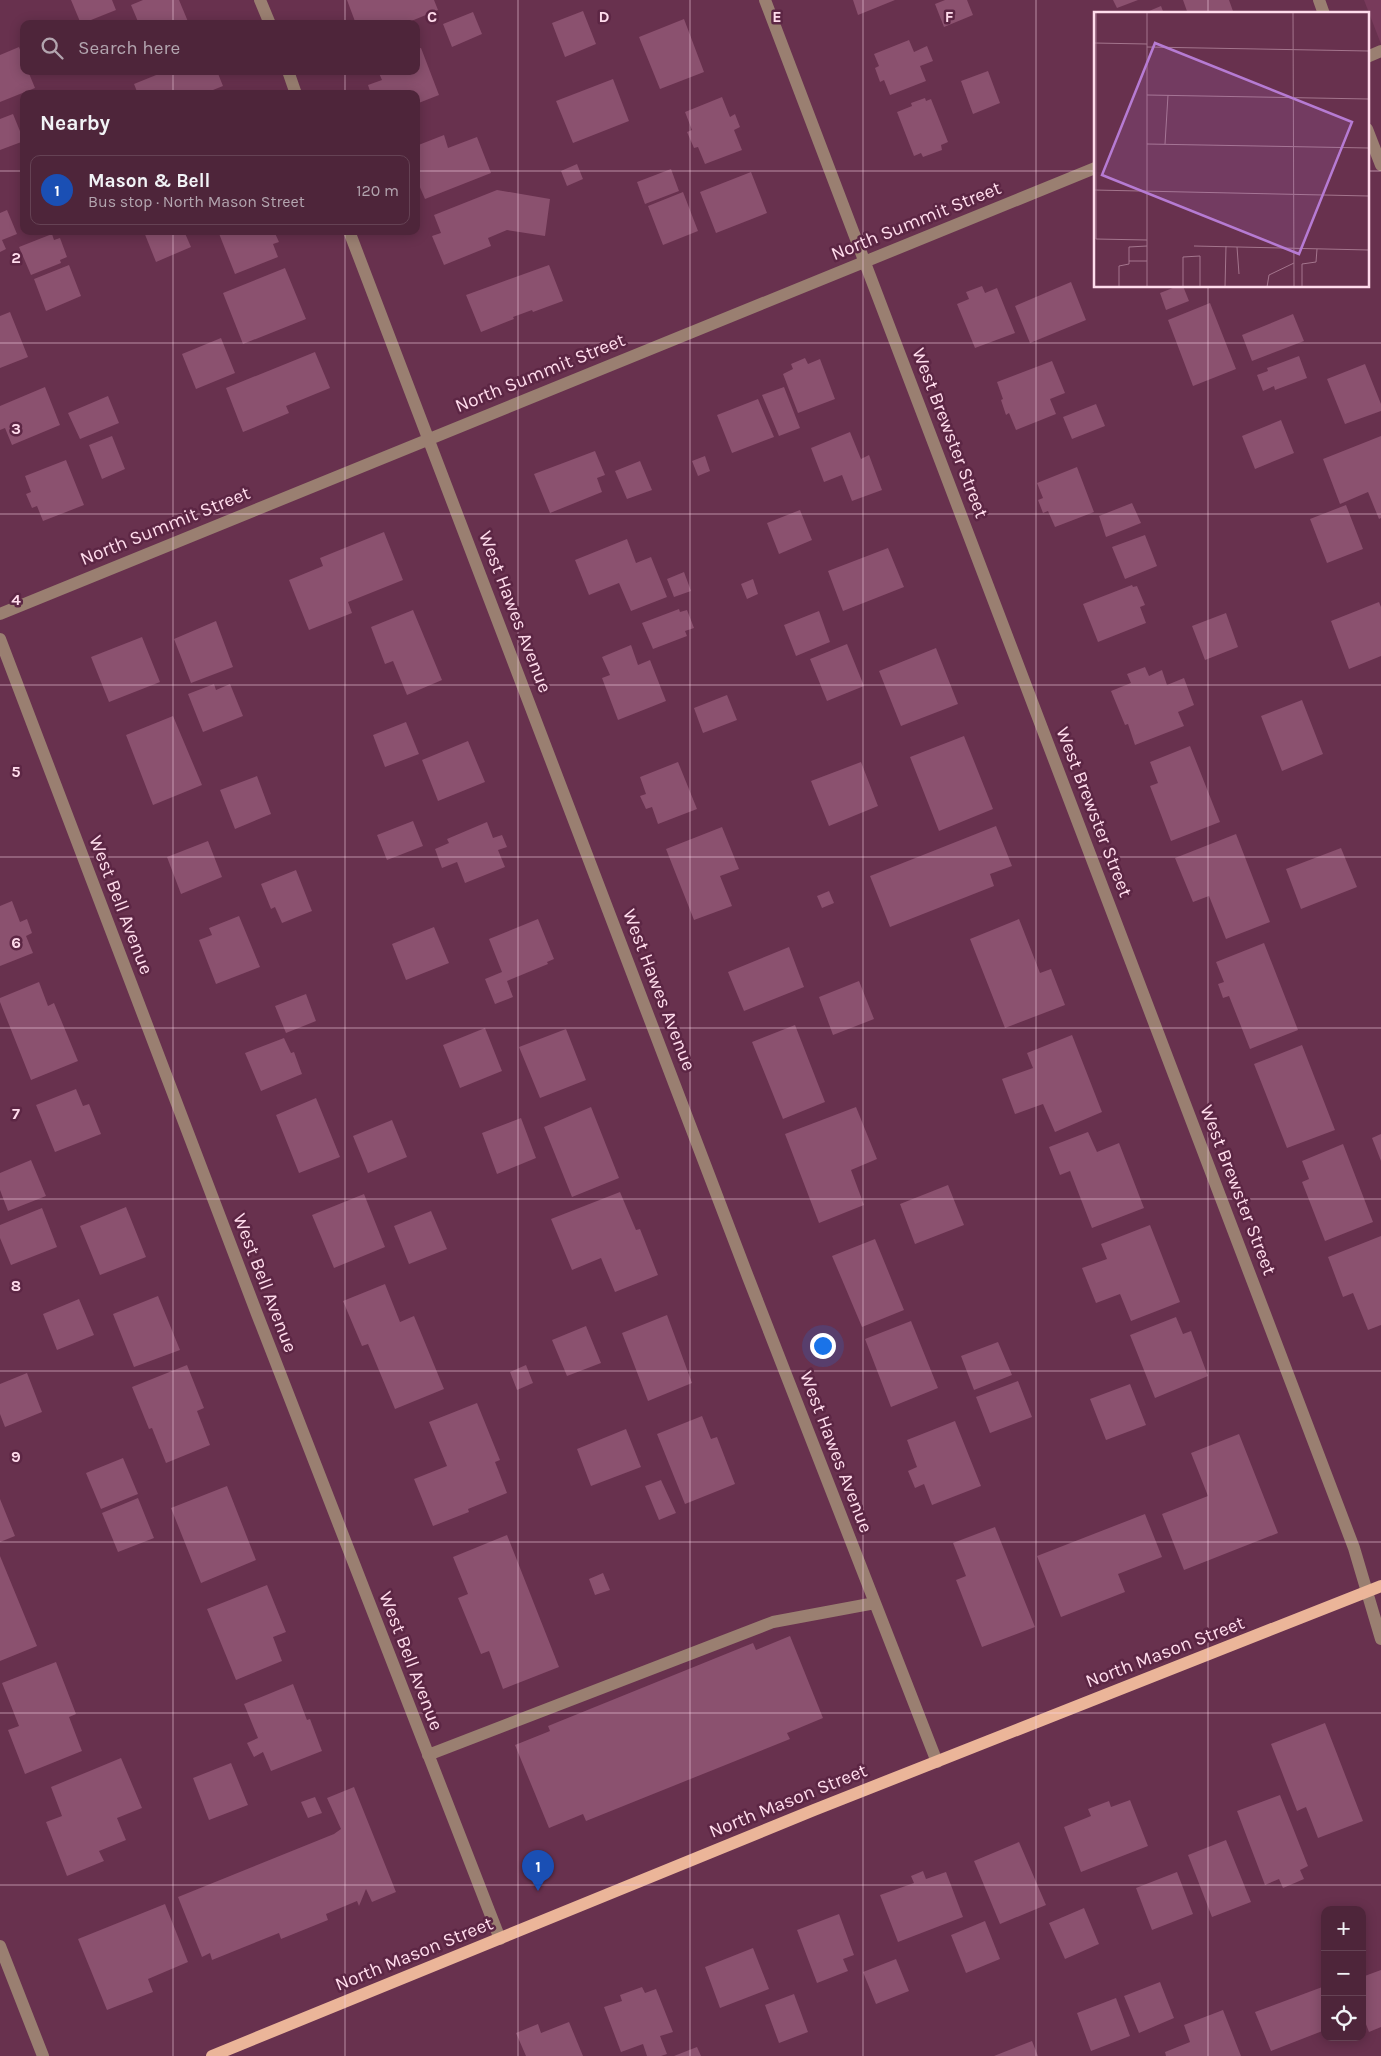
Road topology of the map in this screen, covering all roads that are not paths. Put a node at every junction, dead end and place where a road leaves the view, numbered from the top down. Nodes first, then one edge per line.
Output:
1 (260, 0) edge
2 (765, 0) edge
3 (1319, 0) edge
4 (1323, 12) edge
5 (268, 20) edge
6 (1381, 51) edge
7 (1368, 57) edge
8 (289, 75) edge
9 (295, 90) edge
10 (1368, 132) edge
11 (1381, 165) edge
12 (1094, 168) edge
13 (351, 235) edge
14 (866, 261) junction
15 (429, 438) junction
16 (0, 614) edge
17 (0, 639) edge
18 (1381, 1586) edge
19 (1367, 1592) junction
20 (875, 1603) junction
21 (1381, 1639) edge
22 (428, 1755) junction
23 (938, 1762) junction
24 (500, 1939) junction
25 (0, 1946) edge
26 (42, 2056) edge
27 (212, 2056) edge

1 - 5 street
2 - 14 street, West Brewster Street
3 - 4 street
6 - 7 street
8 - 9 street
10 - 11 street
12 - 14 street, North Summit Street
13 - 15 street, West Hawes Avenue
14 - 15 street, North Summit Street
14 - 19 street, West Brewster Street
15 - 16 street, North Summit Street
15 - 20 street, West Hawes Avenue
17 - 22 street, West Bell Avenue
18 - 19 main road, North Mason Street
19 - 21 street, West Brewster Street
19 - 23 main road, North Mason Street
20 - 22 street
20 - 23 street, West Hawes Avenue
22 - 24 street, West Bell Avenue
23 - 24 main road, North Mason Street
24 - 27 main road, North Mason Street
25 - 26 street

